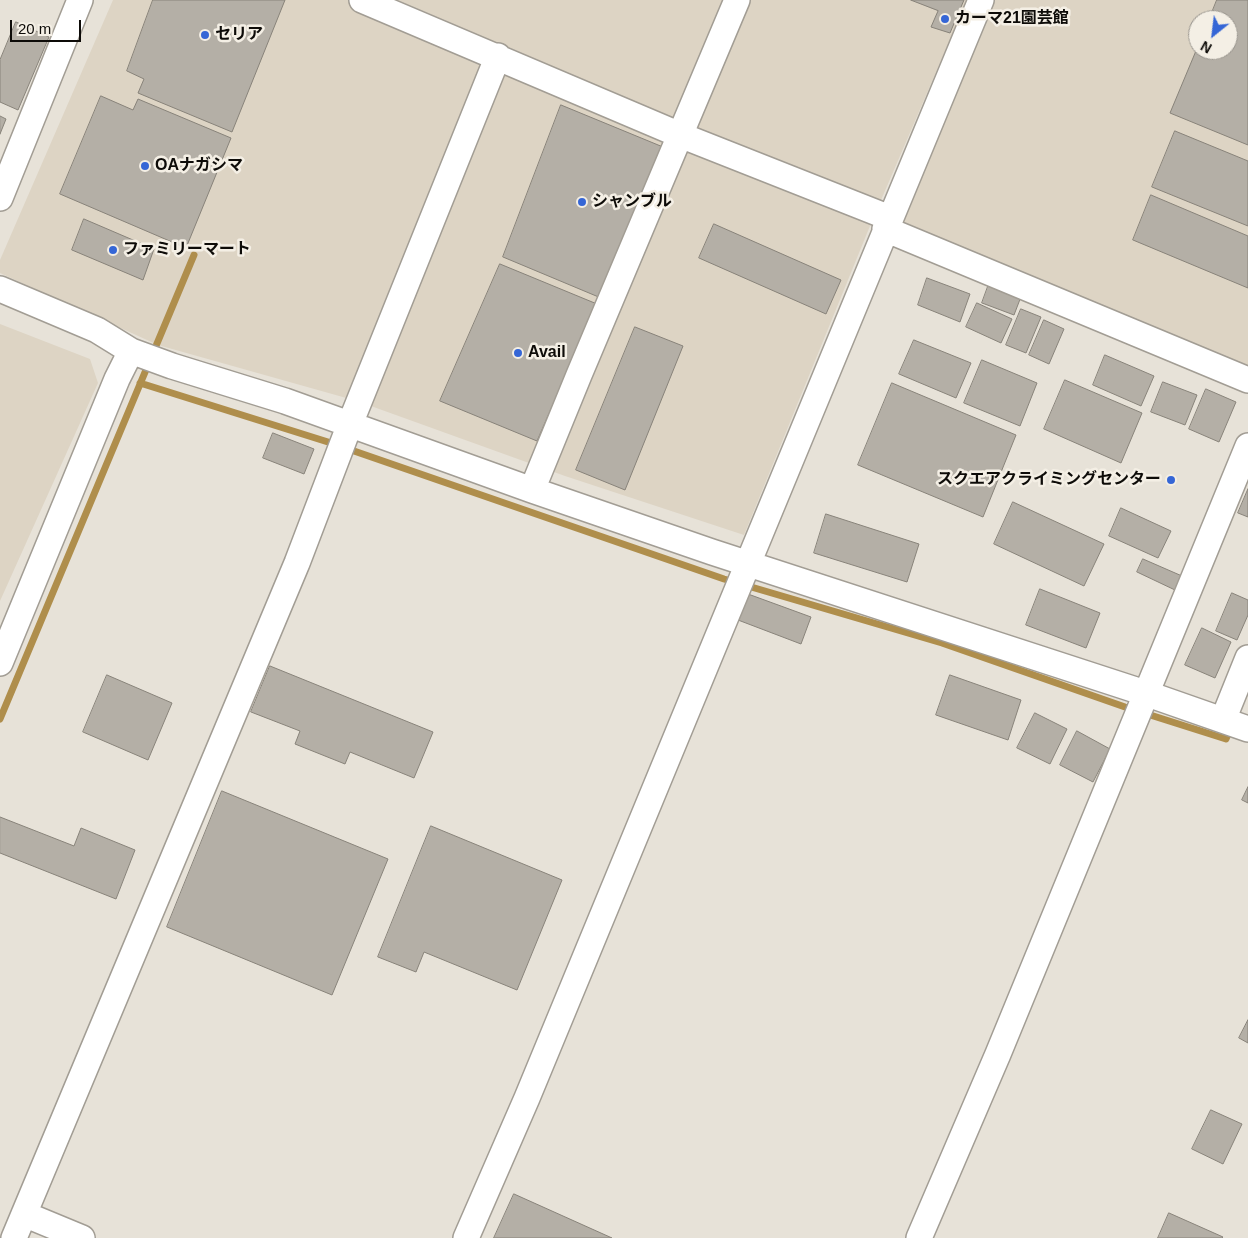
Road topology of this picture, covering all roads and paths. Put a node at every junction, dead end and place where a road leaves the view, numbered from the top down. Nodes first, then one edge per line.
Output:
1 (80, 0) edge
2 (362, 0) edge
3 (737, 0) edge
4 (981, 0) edge
5 (498, 56) junction
6 (680, 135) junction
7 (0, 198) edge
8 (888, 223) junction
9 (0, 290) edge
10 (97, 330) junction
11 (131, 350) junction
12 (117, 379) junction
13 (1248, 380) edge
14 (350, 424) junction
15 (1248, 446) edge
16 (532, 490) junction
17 (747, 563) junction
18 (1248, 658) edge
19 (0, 663) edge
20 (1145, 693) junction
21 (1223, 720) junction
22 (1248, 729) edge
23 (24, 1214) junction
24 (14, 1238) edge
25 (82, 1238) edge
26 (466, 1238) edge
27 (920, 1238) edge

1 - 7 street
2 - 5 street
3 - 6 street
4 - 8 street
5 - 6 street
5 - 14 street
6 - 8 street
6 - 16 street
8 - 13 street
8 - 17 street
9 - 10 street
10 - 11 street
10 - 12 street
11 - 12 street
11 - 14 street
12 - 19 street
14 - 16 street
14 - 23 street
15 - 20 street
16 - 17 street
17 - 20 street
17 - 26 street
18 - 21 street
20 - 21 street
20 - 27 street
21 - 22 street
23 - 24 street
23 - 25 street

